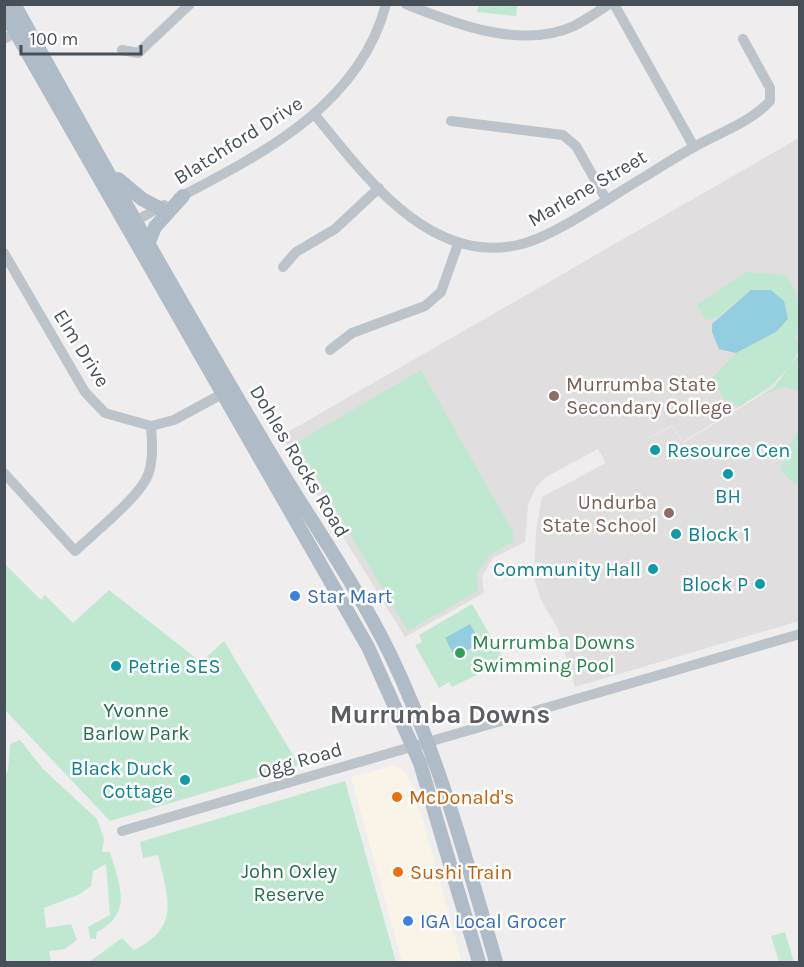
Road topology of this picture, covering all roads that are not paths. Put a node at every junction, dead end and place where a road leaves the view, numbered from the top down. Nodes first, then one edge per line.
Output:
1 (14, 4) edge
2 (190, 4) edge
3 (386, 4) edge
4 (406, 4) edge
5 (612, 4) edge
6 (4, 12) edge
7 (16, 32) edge
8 (742, 39) dead end
9 (122, 50) dead end
10 (315, 115) junction
11 (451, 121) dead end
12 (694, 147) junction
13 (106, 167) junction
14 (379, 188) junction
15 (183, 196) junction
16 (606, 199) junction
17 (159, 208) junction
18 (132, 223) junction
19 (149, 242) junction
20 (458, 244) junction
21 (4, 253) edge
22 (283, 267) dead end
23 (330, 350) dead end
24 (222, 394) junction
25 (151, 426) junction
26 (4, 473) edge
27 (800, 634) edge
28 (429, 742) junction
29 (414, 746) junction
30 (122, 831) dead end
31 (479, 963) edge
32 (496, 963) edge

1 - 7 main road, Dohles Rocks Road
2 - 9 street
3 - 10 street, Blatchford Drive
4 - 5 street
5 - 12 street
6 - 7 main road, Dohles Rocks Road
7 - 13 main road, Dohles Rocks Road
7 - 18 main road, Dohles Rocks Road
8 - 12 street, Marlene Street
10 - 14 street, Marlene Street
10 - 15 street, Blatchford Drive
11 - 16 street
12 - 16 street, Marlene Street
13 - 17 main road
13 - 18 main road, Dohles Rocks Road
14 - 20 street, Marlene Street
14 - 22 street
15 - 17 street, Blatchford Drive
15 - 19 main road
16 - 20 street, Marlene Street
17 - 18 street, Blatchford Drive
18 - 19 main road, Dohles Rocks Road
18 - 24 main road, Dohles Rocks Road
19 - 28 main road, Dohles Rocks Road
20 - 23 street
21 - 25 street, Elm Drive
24 - 25 street
24 - 29 main road, Dohles Rocks Road
25 - 26 street
27 - 28 street, Ogg Road
28 - 29 street, Ogg Road
28 - 32 main road, Dohles Rocks Road
29 - 30 street, Ogg Road
29 - 31 main road, Dohles Rocks Road

